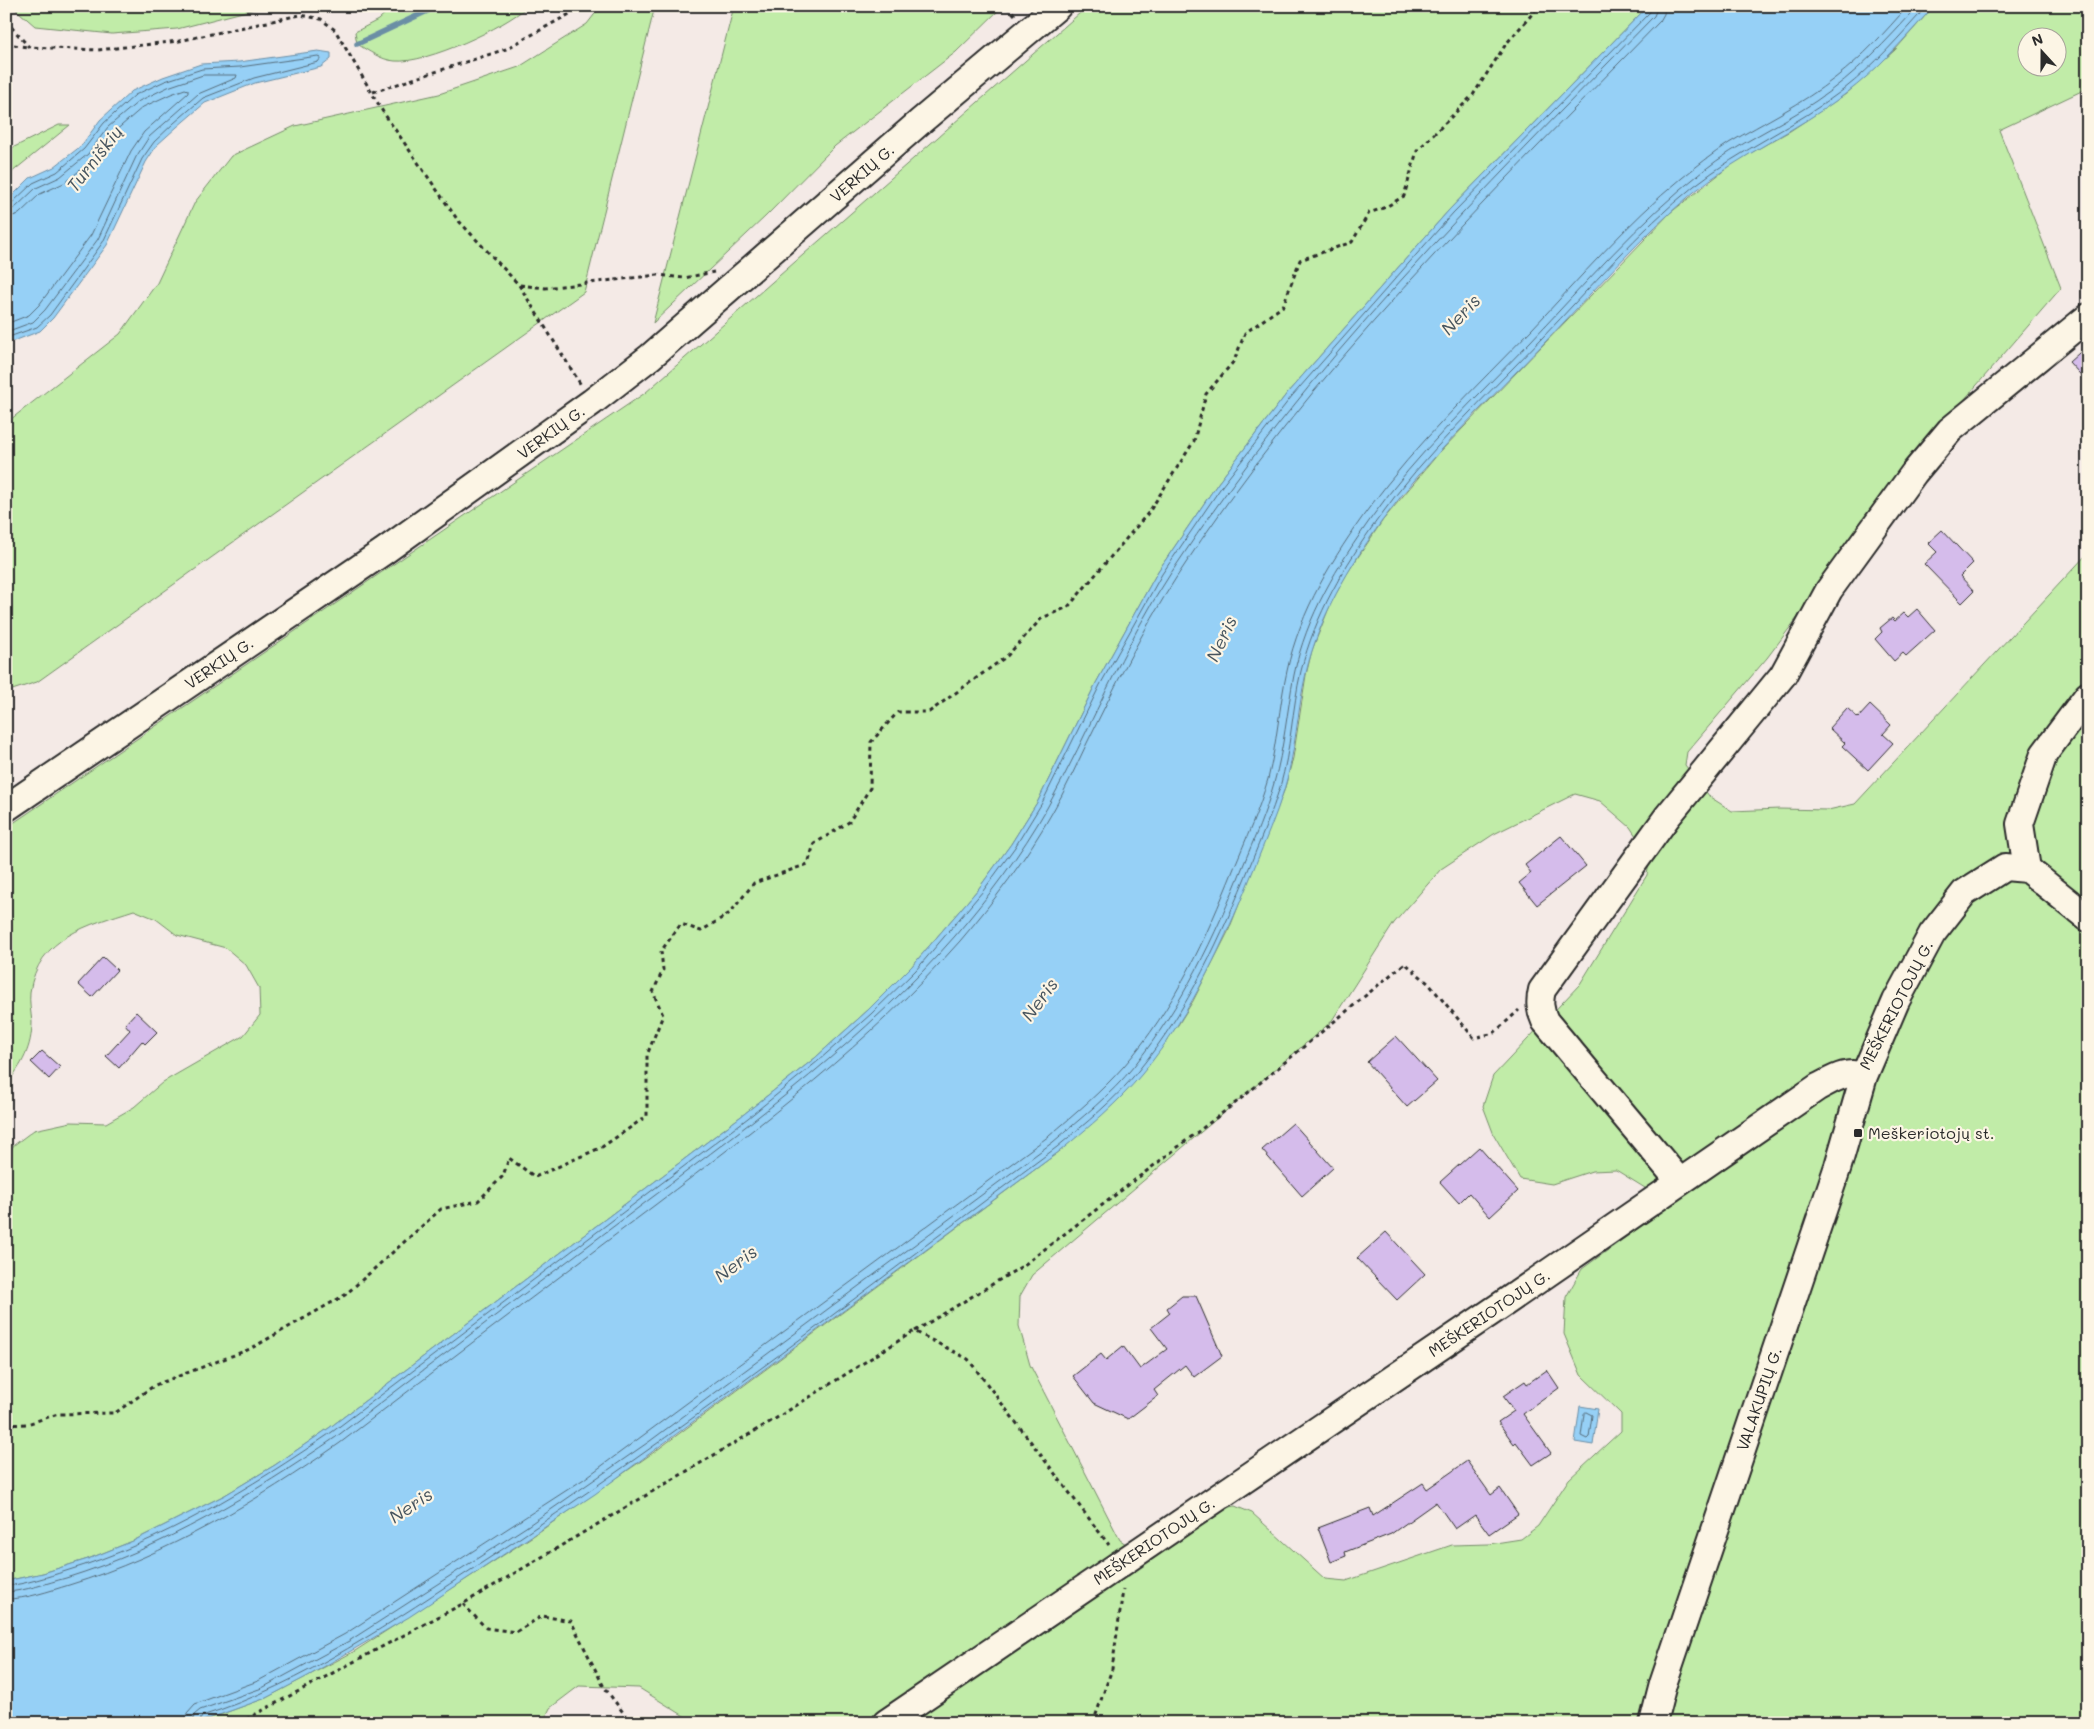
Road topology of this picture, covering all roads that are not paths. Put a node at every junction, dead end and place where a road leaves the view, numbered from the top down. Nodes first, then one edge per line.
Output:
1 (1058, 6) edge
2 (2088, 317) edge
3 (2088, 696) edge
4 (6, 808) edge
5 (2027, 869) junction
6 (2088, 918) edge
7 (1864, 1076) junction
8 (1680, 1182) junction
9 (886, 1723) edge
10 (1653, 1723) edge

1 - 4 street, VERKIŲ G.
2 - 8 street
3 - 5 street
5 - 6 street
5 - 7 street, MEŠKERIOTOJŲ G.
7 - 8 street, MEŠKERIOTOJŲ G.
7 - 10 street, VALAKUPIŲ G.
8 - 9 street, MEŠKERIOTOJŲ G.

